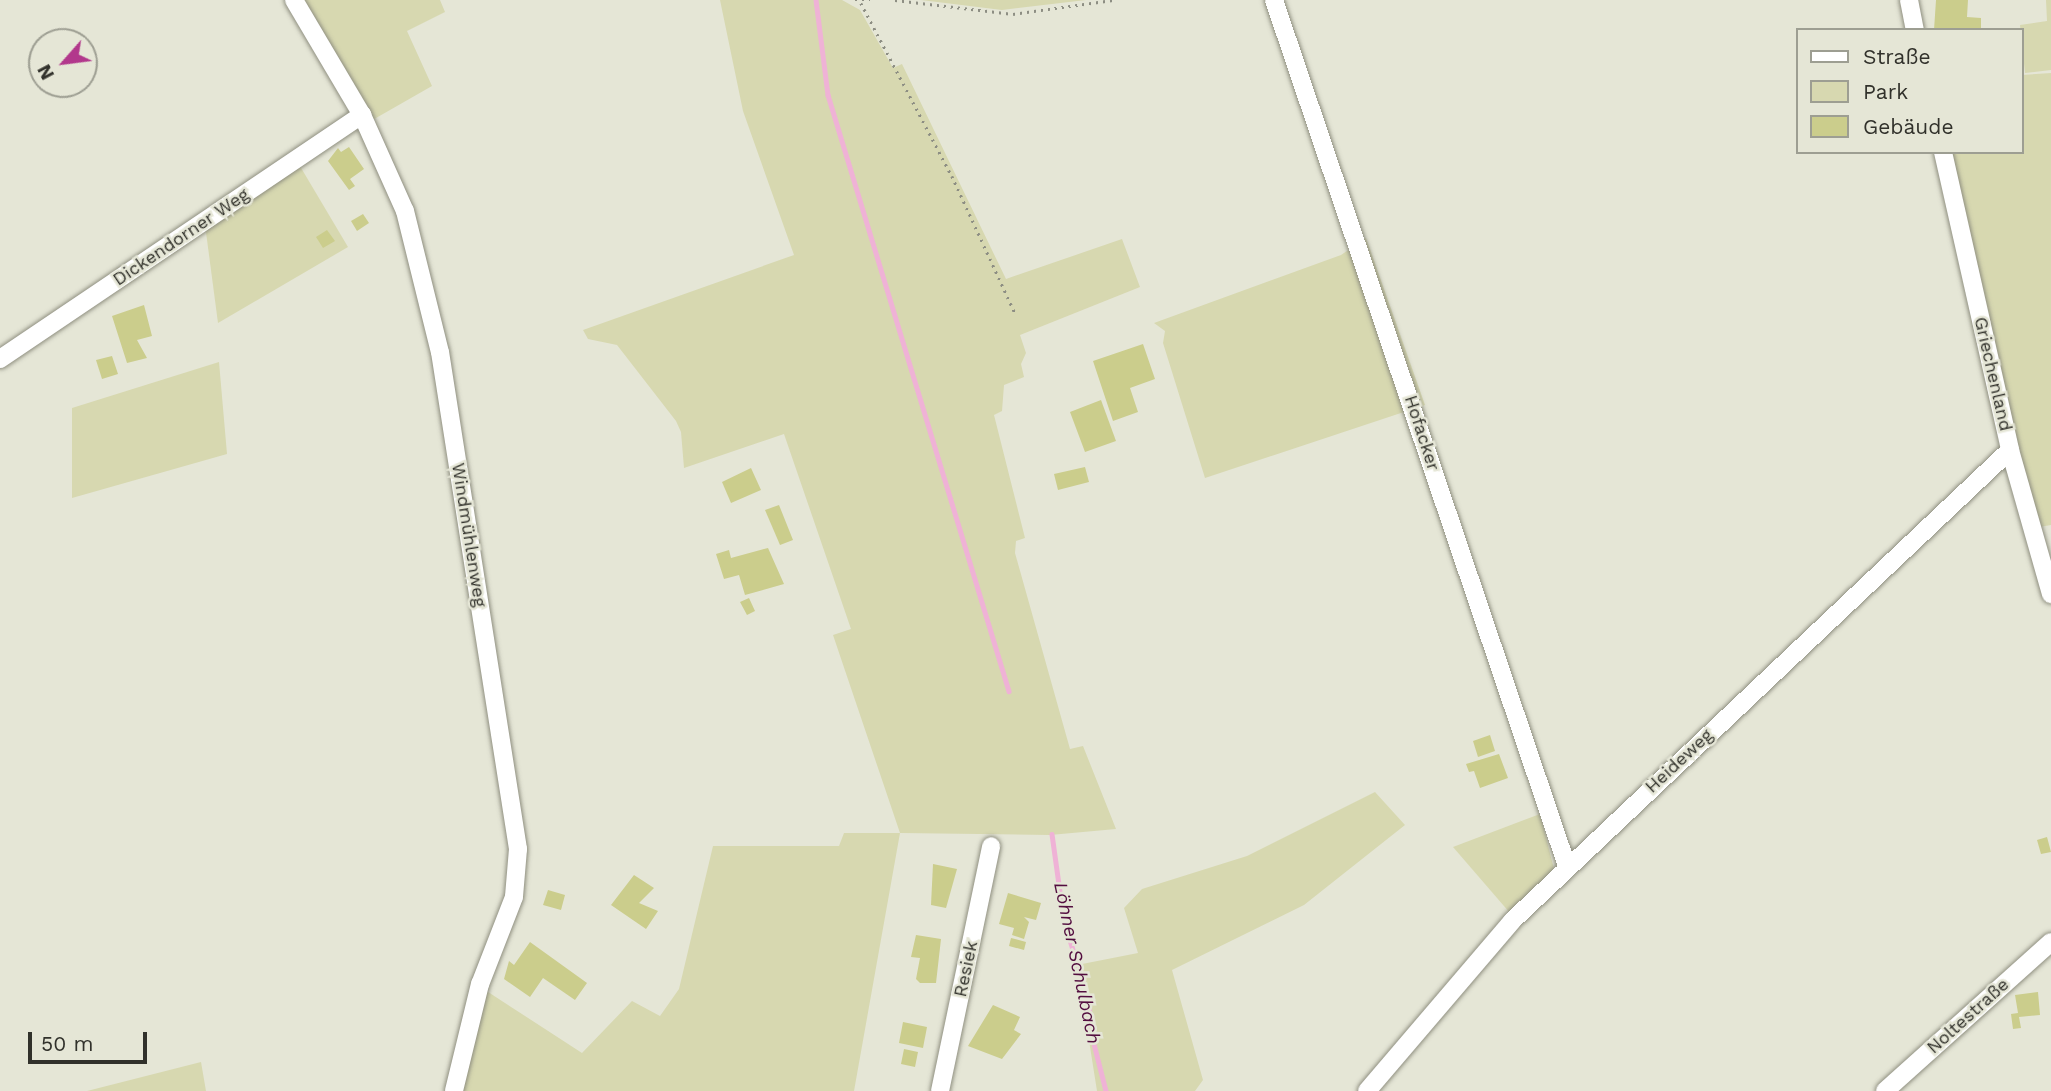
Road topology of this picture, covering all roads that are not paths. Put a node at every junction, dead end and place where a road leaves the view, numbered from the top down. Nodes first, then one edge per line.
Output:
1 (294, 0) edge
2 (1274, 0) edge
3 (1909, 0) edge
4 (1915, 28) edge
5 (362, 115) junction
6 (1943, 154) edge
7 (0, 359) edge
8 (2010, 450) junction
9 (2051, 594) edge
10 (991, 846) dead end
11 (1567, 866) junction
12 (2051, 942) edge
13 (454, 1091) edge
14 (940, 1091) edge
15 (1367, 1091) edge
16 (1885, 1091) edge

1 - 5 street, Windmühlenweg
2 - 11 street, Hofacker
3 - 4 street
5 - 7 street, Dickendorner Weg
5 - 13 street, Windmühlenweg
6 - 8 street, Griechenland
8 - 9 street, Griechenland
8 - 11 street, Heideweg
10 - 14 street, Resiek
11 - 15 street, Heideweg
12 - 16 street, Noltestraße

